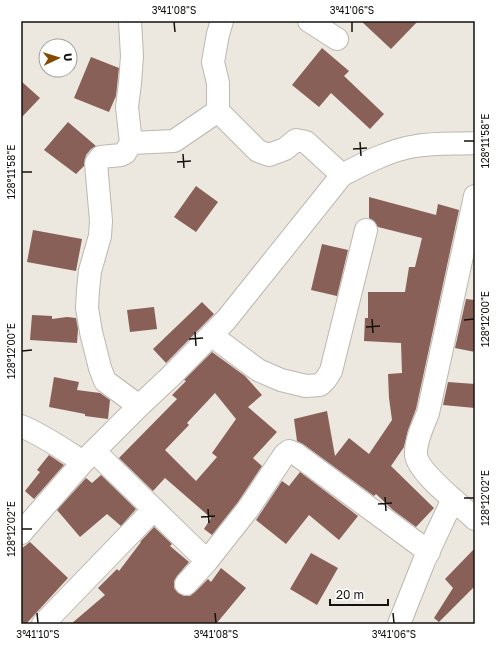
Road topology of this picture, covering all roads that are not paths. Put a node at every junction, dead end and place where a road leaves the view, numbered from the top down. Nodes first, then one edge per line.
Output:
1 (130, 21) edge
2 (222, 21) edge
3 (309, 21) edge
4 (337, 39) dead end
5 (218, 111) junction
6 (131, 143) junction
7 (475, 143) edge
8 (342, 175) junction
9 (475, 196) edge
10 (366, 230) dead end
11 (211, 335) junction
12 (139, 406) junction
13 (21, 426) edge
14 (89, 456) junction
15 (453, 499) junction
16 (154, 509) junction
17 (475, 519) edge
18 (21, 533) edge
19 (429, 552) junction
20 (207, 561) junction
21 (186, 584) dead end
22 (43, 624) edge
23 (400, 624) edge

1 - 6 street
2 - 5 street
3 - 4 street
5 - 6 street
5 - 8 street
6 - 12 street
7 - 8 street
8 - 11 street
9 - 15 street
10 - 11 street
11 - 12 street
12 - 14 street
13 - 14 street
14 - 16 street
14 - 18 street
15 - 17 street
15 - 19 street
16 - 20 street
16 - 22 street
19 - 20 street
19 - 23 street
20 - 21 street

